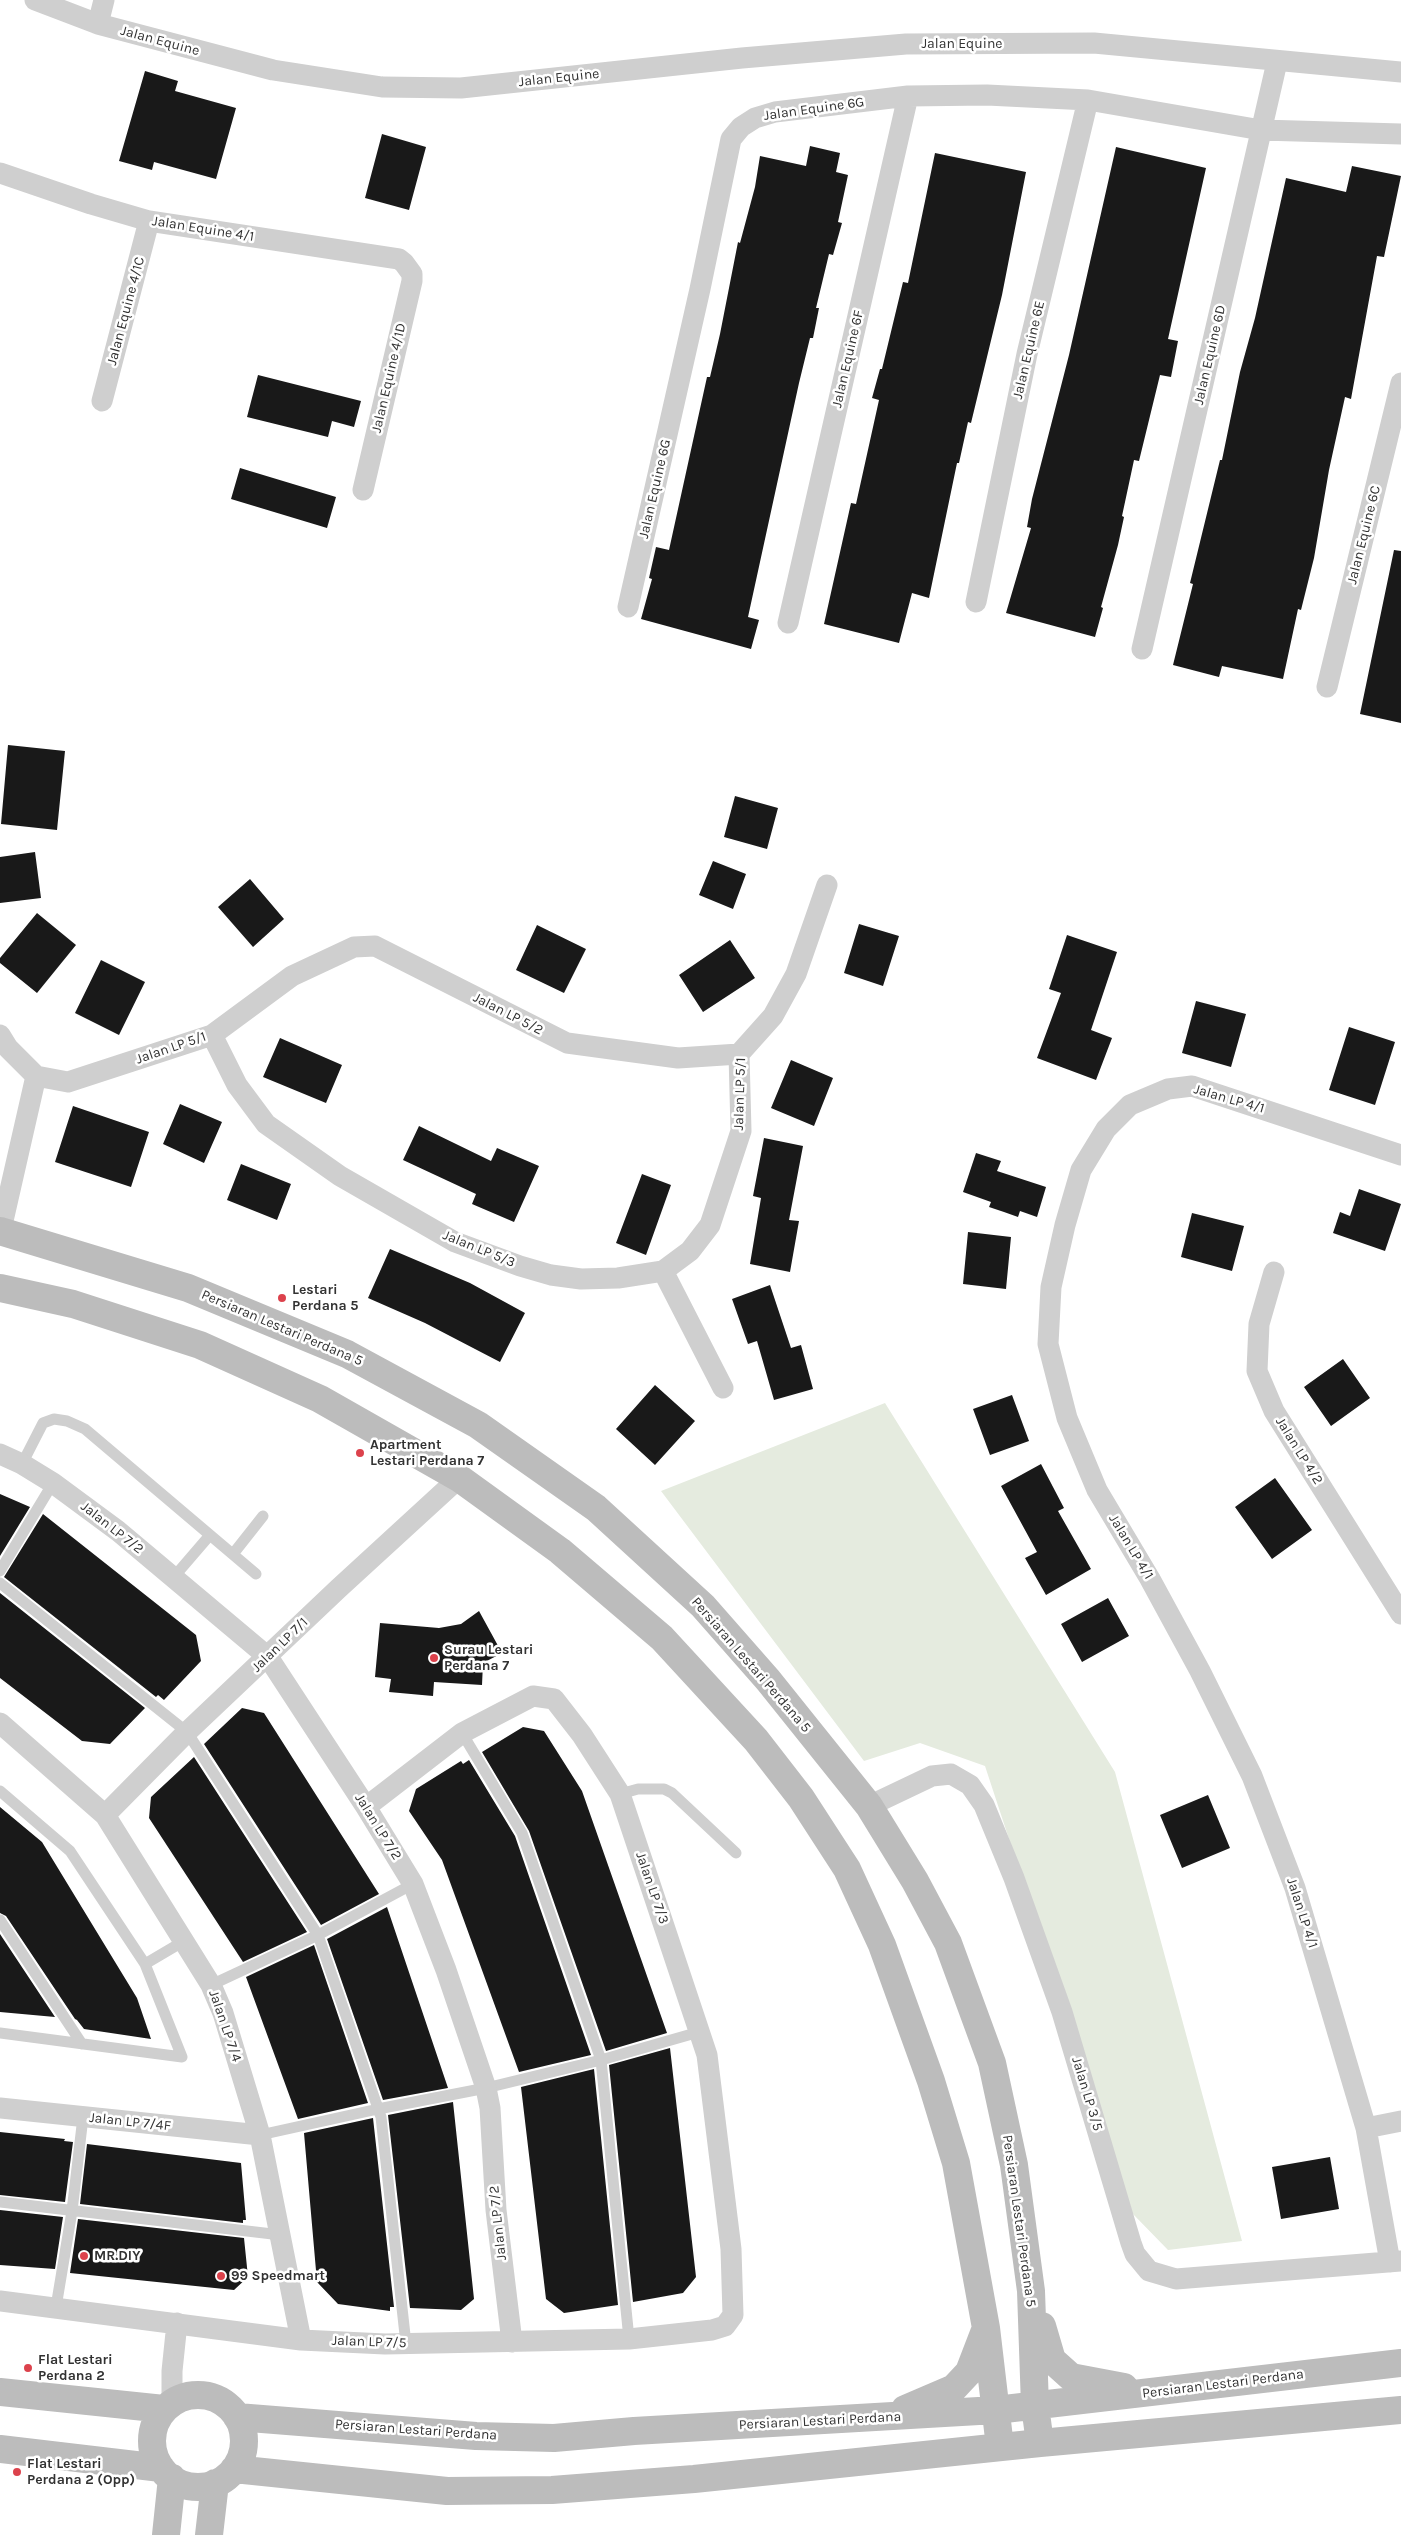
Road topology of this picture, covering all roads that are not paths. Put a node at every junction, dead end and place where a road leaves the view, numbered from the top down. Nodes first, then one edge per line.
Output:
1 (35, 0) edge
2 (104, 0) edge
3 (98, 24) junction
4 (1278, 62) junction
5 (1401, 72) edge
6 (908, 96) junction
7 (1088, 100) junction
8 (1261, 130) junction
9 (1401, 134) edge
10 (0, 172) edge
11 (150, 220) junction
12 (409, 267) joint
13 (1401, 383) edge
14 (102, 401) dead end
15 (363, 490) dead end
16 (976, 602) dead end
17 (628, 607) dead end
18 (788, 623) dead end
19 (1142, 649) dead end
20 (1327, 687) dead end
21 (827, 885) dead end
22 (292, 976) joint
23 (0, 1034) edge
24 (212, 1035) junction
25 (739, 1054) junction
26 (36, 1076) junction
27 (1401, 1154) edge
28 (0, 1232) edge
29 (663, 1271) junction
30 (1274, 1272) dead end
31 (0, 1288) edge
32 (723, 1388) dead end
33 (0, 1454) edge
34 (22, 1464) junction
35 (459, 1478) junction
36 (53, 1483) junction
37 (263, 1516) dead end
38 (210, 1535) junction
39 (233, 1554) junction
40 (0, 1571) edge
41 (256, 1574) dead end
42 (173, 1578) junction
43 (0, 1583) edge
44 (1401, 1614) edge
45 (268, 1657) junction
46 (0, 1723) edge
47 (187, 1732) junction
48 (462, 1733) junction
49 (0, 1791) edge
50 (620, 1794) junction
51 (869, 1806) junction
52 (366, 1807) junction
53 (105, 1815) junction
54 (736, 1853) dead end
55 (413, 1884) junction
56 (0, 1920) edge
57 (318, 1934) junction
58 (184, 1941) junction
59 (146, 1964) junction
60 (212, 1985) junction
61 (699, 2032) junction
62 (0, 2033) edge
63 (82, 2044) junction
64 (601, 2060) junction
65 (486, 2088) junction
66 (0, 2108) edge
67 (378, 2109) junction
68 (83, 2117) junction
69 (1401, 2121) edge
70 (1366, 2128) junction
71 (260, 2135) junction
72 (0, 2202) edge
73 (72, 2211) junction
74 (281, 2235) junction
75 (1396, 2261) edge
76 (1031, 2291) junction
77 (0, 2301) edge
78 (56, 2307) junction
79 (733, 2315) joint
80 (177, 2323) junction
81 (986, 2328) junction
82 (630, 2339) junction
83 (301, 2340) junction
84 (512, 2342) junction
85 (406, 2344) junction
86 (1401, 2363) edge
87 (0, 2392) edge
88 (1155, 2392) junction
89 (168, 2406) junction
90 (1035, 2406) junction
91 (996, 2410) junction
92 (1401, 2410) edge
93 (237, 2417) junction
94 (883, 2417) junction
95 (1182, 2430) junction
96 (1040, 2443) junction
97 (1000, 2447) junction
98 (0, 2449) edge
99 (878, 2460) junction
100 (166, 2473) junction
101 (225, 2476) junction
102 (166, 2535) edge
103 (209, 2535) edge

1 - 3 street, Jalan Equine
2 - 3 street
3 - 4 street, Jalan Equine
4 - 5 street, Jalan Equine
4 - 8 street, Jalan Equine 6D
6 - 7 street, Jalan Equine 6G
6 - 17 street, Jalan Equine 6G
6 - 18 street, Jalan Equine 6F
7 - 8 street, Jalan Equine 6G
7 - 16 street, Jalan Equine 6E
8 - 9 street, Jalan Equine 6G
8 - 19 street, Jalan Equine 6D
10 - 11 street, Jalan Equine 4/1
11 - 12 street, Jalan Equine 4/1
11 - 14 street, Jalan Equine 4/1C
12 - 15 street, Jalan Equine 4/1D
13 - 20 street, Jalan Equine 6C
21 - 25 street, Jalan LP 5/1
22 - 24 street, Jalan LP 5/1
22 - 25 street, Jalan LP 5/2
23 - 26 street
24 - 26 street, Jalan LP 5/1
24 - 29 street, Jalan LP 5/3
25 - 29 street, Jalan LP 5/1
26 - 28 street
27 - 70 street, Jalan LP 4/1
28 - 51 main road, Persiaran Lestari Perdana 5
29 - 32 street
30 - 44 street, Jalan LP 4/2
31 - 35 main road
33 - 34 street, Jalan LP 7/2
34 - 36 street, Jalan LP 7/2
34 - 38 lane
35 - 45 street, Jalan LP 7/1
35 - 81 main road
36 - 40 lane
36 - 42 street, Jalan LP 7/2
37 - 39 lane
38 - 39 lane
38 - 42 lane
39 - 41 lane
42 - 45 street, Jalan LP 7/2
43 - 47 lane
45 - 47 street, Jalan LP 7/1
45 - 52 street, Jalan LP 7/2
46 - 53 street, Jalan LP 7/4
47 - 53 street, Jalan LP 7/1
47 - 57 lane
48 - 50 street, Jalan LP 7/3
48 - 52 street, Jalan LP 7/3
48 - 64 lane
49 - 59 lane
50 - 54 lane
50 - 61 street, Jalan LP 7/3
51 - 75 street, Jalan LP 3/5
51 - 76 main road, Persiaran Lestari Perdana 5
52 - 55 street, Jalan LP 7/2
53 - 58 street, Jalan LP 7/4
55 - 57 lane
55 - 65 street, Jalan LP 7/2
56 - 63 lane
57 - 60 lane
57 - 67 lane
58 - 59 lane
58 - 60 street, Jalan LP 7/4
59 - 63 lane
60 - 71 street, Jalan LP 7/4
61 - 64 lane
61 - 79 street, Jalan LP 7/3
62 - 63 lane
64 - 65 lane
64 - 82 lane
65 - 67 lane
65 - 84 street, Jalan LP 7/2
66 - 68 street, Jalan LP 7/4F
67 - 71 lane
67 - 85 lane
68 - 71 street, Jalan LP 7/4F
68 - 73 lane
69 - 70 street
70 - 75 street, Jalan LP 4/1
71 - 74 street, Jalan LP 7/4
72 - 73 lane
73 - 74 lane
73 - 78 lane
74 - 83 street, Jalan LP 7/4
76 - 88 main road
76 - 90 main road, Persiaran Lestari Perdana 5
77 - 78 street, Jalan LP 7/5
78 - 80 street, Jalan LP 7/5
79 - 82 street, Jalan LP 7/5
80 - 83 street, Jalan LP 7/5
80 - 89 street
81 - 91 main road
81 - 94 main road
82 - 84 street, Jalan LP 7/5
83 - 85 street, Jalan LP 7/5
84 - 85 street, Jalan LP 7/5
86 - 88 main road, Persiaran Lestari Perdana
87 - 89 main road
88 - 90 main road, Persiaran Lestari Perdana
89 - 93 main road
89 - 100 main road
90 - 91 main road, Persiaran Lestari Perdana
90 - 96 main road, Persiaran Lestari Perdana 5
91 - 94 main road, Persiaran Lestari Perdana
91 - 97 main road
92 - 95 main road
93 - 94 main road, Persiaran Lestari Perdana
93 - 101 main road
95 - 96 main road
95 - 99 main road
96 - 97 main road
97 - 99 main road
98 - 100 main road
99 - 101 main road
100 - 101 main road
100 - 102 main road
101 - 103 main road

